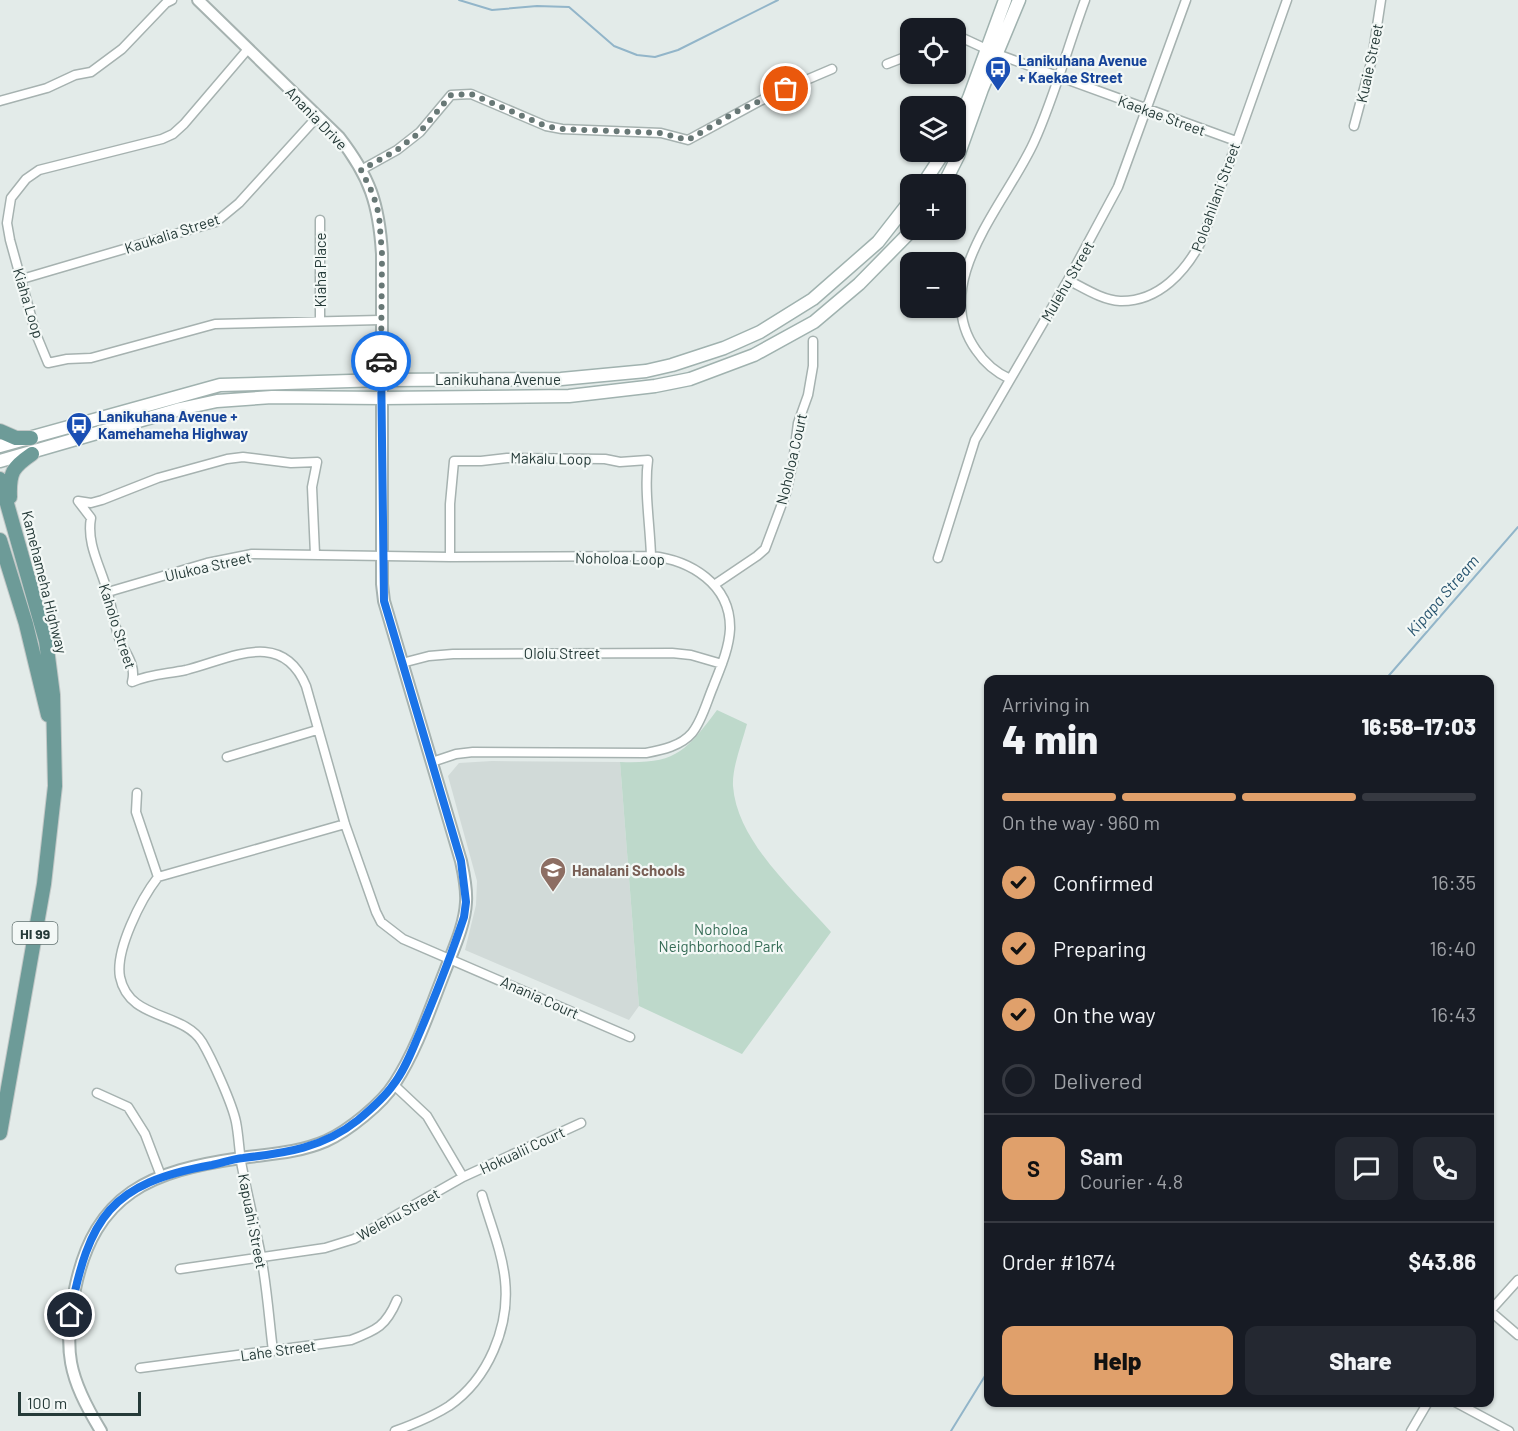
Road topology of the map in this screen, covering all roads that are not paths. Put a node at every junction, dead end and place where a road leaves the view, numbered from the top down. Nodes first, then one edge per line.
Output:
1 (198, 0) edge
2 (1005, 0) edge
3 (1019, 0) edge
4 (1085, 0) edge
5 (1186, 0) edge
6 (1287, 0) edge
7 (1381, 0) edge
8 (168, 1) edge
9 (966, 40) edge
10 (249, 49) junction
11 (992, 53) junction
12 (900, 59) edge
13 (887, 64) dead end
14 (832, 69) dead end
15 (1057, 76) junction
16 (0, 101) edge
17 (966, 107) edge
18 (1147, 110) junction
19 (318, 116) junction
20 (1354, 126) dead end
21 (1236, 141) junction
22 (361, 170) junction
23 (949, 174) edge
24 (900, 214) edge
25 (320, 220) dead end
26 (902, 240) edge
27 (22, 279) junction
28 (1068, 280) junction
29 (380, 320) junction
30 (320, 321) junction
31 (813, 341) dead end
32 (1010, 379) junction
33 (382, 380) junction
34 (382, 398) junction
35 (0, 432) edge
36 (31, 438) junction
37 (0, 446) edge
38 (32, 454) junction
39 (0, 461) edge
40 (0, 478) edge
41 (10, 514) junction
42 (0, 540) edge
43 (315, 554) junction
44 (382, 556) junction
45 (651, 556) junction
46 (450, 557) junction
47 (939, 558) dead end
48 (714, 585) junction
49 (108, 592) junction
50 (402, 663) junction
51 (722, 664) junction
52 (317, 730) junction
53 (52, 731) junction
54 (227, 757) dead end
55 (432, 762) junction
56 (137, 793) dead end
57 (345, 824) junction
58 (158, 877) junction
59 (450, 958) junction
60 (630, 1037) dead end
61 (394, 1085) junction
62 (97, 1092) dead end
63 (581, 1123) dead end
64 (0, 1133) edge
65 (240, 1158) junction
66 (161, 1176) junction
67 (463, 1177) junction
68 (482, 1195) dead end
69 (261, 1258) junction
70 (180, 1269) dead end
71 (1518, 1280) edge
72 (397, 1300) dead end
73 (1494, 1307) edge
74 (1494, 1314) edge
75 (1518, 1335) edge
76 (273, 1351) junction
77 (140, 1368) dead end
78 (1425, 1407) edge
79 (1464, 1407) edge
80 (101, 1431) edge
81 (395, 1431) edge
82 (1411, 1431) edge
83 (1509, 1431) edge

1 - 10 street, Anania Drive
2 - 11 main road
3 - 11 main road
4 - 15 street
5 - 18 street, Mulehu Street
6 - 21 street, Poloahilani Street
7 - 20 street, Kuaie Street
8 - 16 street
9 - 11 street, Kaekae Street
10 - 19 street, Anania Drive
10 - 27 street, Kiaha Loop
11 - 15 street, Kaekae Street
11 - 17 main road
11 - 23 main road
12 - 13 street
14 - 22 street
15 - 18 street, Kaekae Street
15 - 32 street
18 - 21 street, Kaekae Street
18 - 28 street, Mulehu Street
19 - 22 street, Anania Drive
19 - 27 street, Kaukalia Street
21 - 28 street, Poloahilani Street
22 - 29 street, Anania Drive
24 - 33 main road, Lanikuhana Avenue
25 - 30 street, Kiaha Place
26 - 34 main road, Lanikuhana Avenue
27 - 30 street, Kiaha Loop
28 - 32 street, Mulehu Street
29 - 30 street, Kiaha Loop
29 - 33 street, Anania Drive
31 - 48 street, Noholoa Court
32 - 47 street, Mulehu Street
33 - 34 street, Anania Drive
33 - 36 main road, Lanikuhana Avenue
34 - 38 main road, Lanikuhana Avenue
34 - 44 street, Anania Drive
35 - 36 main road
36 - 37 main road, Lanikuhana Avenue
38 - 39 main road, Lanikuhana Avenue
38 - 41 main road
40 - 41 main road, Kamehameha Highway / HI 99
41 - 53 main road, Kamehameha Highway / HI 99
42 - 53 main road, Kamehameha Highway / HI 99
43 - 44 street, Ulukoa Street
43 - 49 street, Ulukoa Street
43 - 49 street, Kaholo Street
44 - 46 street, Noholoa Loop
44 - 50 street, Anania Drive
45 - 46 street, Noholoa Loop
45 - 46 street, Makalu Loop
45 - 48 street, Noholoa Loop
48 - 51 street, Noholoa Loop
49 - 52 street, Kaholo Street
50 - 51 street, Ololu Street
50 - 55 street, Anania Drive
51 - 55 street, Noholoa Loop
52 - 54 street
52 - 57 street, Kaholo Street
53 - 64 main road, Kamehameha Highway / HI 99
55 - 59 street, Anania Drive
56 - 58 street
57 - 58 street
57 - 59 street, Kaholo Street
58 - 65 street, Kapuahi Street
59 - 60 street, Anania Court
59 - 61 street, Anania Drive
61 - 65 street, Anania Drive
61 - 67 street
62 - 66 street
63 - 67 street, Hokualii Court
65 - 66 street, Anania Drive
65 - 69 street, Kapuahi Street
66 - 80 street, Anania Drive
67 - 69 street, Welehu Street
68 - 81 street
69 - 70 street, Welehu Street
69 - 76 street, Kapuahi Street
71 - 73 street
72 - 76 street, Lahe Street
74 - 75 street
76 - 77 street, Lahe Street
78 - 82 street
79 - 83 street

